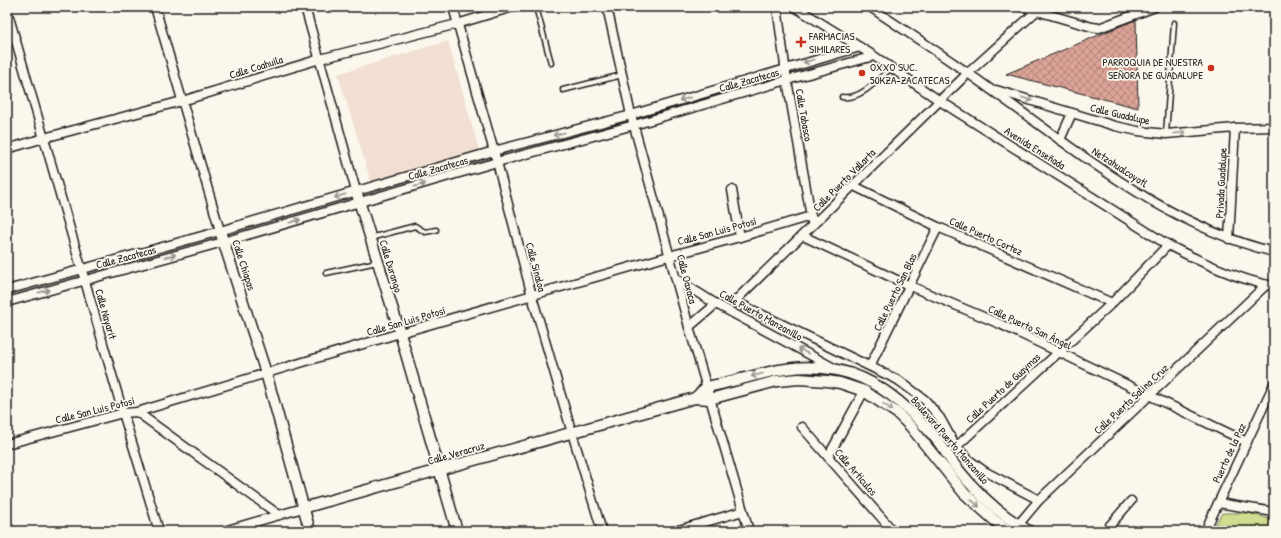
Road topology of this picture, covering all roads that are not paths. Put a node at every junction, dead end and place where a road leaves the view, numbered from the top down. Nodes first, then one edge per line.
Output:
1 (155, 7) edge
2 (305, 7) edge
3 (453, 7) edge
4 (512, 7) edge
5 (536, 7) edge
6 (607, 7) edge
7 (777, 7) edge
8 (795, 7) edge
9 (870, 7) edge
10 (1023, 7) edge
11 (1156, 7) edge
12 (1039, 9) edge
13 (7, 10) edge
14 (1174, 23) dead end
15 (457, 24) junction
16 (860, 47) junction
17 (874, 56) junction
18 (320, 60) junction
19 (551, 63) dead end
20 (891, 67) junction
21 (785, 68) junction
22 (968, 73) junction
23 (622, 75) junction
24 (787, 80) junction
25 (990, 88) junction
26 (563, 90) dead end
27 (842, 97) dead end
28 (182, 101) junction
29 (940, 101) junction
30 (1072, 113) junction
31 (631, 115) junction
32 (634, 125) junction
33 (1274, 127) edge
34 (1235, 128) junction
35 (1166, 134) junction
36 (44, 138) junction
37 (1060, 140) junction
38 (7, 149) edge
39 (494, 151) junction
40 (497, 162) junction
41 (854, 186) junction
42 (732, 190) dead end
43 (356, 191) junction
44 (359, 203) junction
45 (811, 216) junction
46 (813, 226) junction
47 (938, 227) junction
48 (436, 230) dead end
49 (220, 231) junction
50 (803, 236) junction
51 (370, 238) junction
52 (740, 238) junction
53 (1229, 239) junction
54 (223, 242) junction
55 (1168, 245) junction
56 (1274, 252) edge
57 (669, 256) junction
58 (377, 262) junction
59 (82, 269) junction
60 (326, 273) dead end
61 (676, 279) junction
62 (84, 280) junction
63 (1270, 285) edge
64 (910, 286) junction
65 (7, 290) edge
66 (532, 296) junction
67 (7, 302) edge
68 (1112, 303) junction
69 (716, 304) junction
70 (689, 326) junction
71 (400, 334) junction
72 (1058, 353) junction
73 (870, 366) junction
74 (806, 367) junction
75 (837, 369) junction
76 (266, 373) junction
77 (806, 379) junction
78 (1274, 384) edge
79 (707, 388) junction
80 (864, 391) junction
81 (1150, 396) junction
82 (695, 398) junction
83 (710, 399) junction
84 (136, 412) junction
85 (123, 413) junction
86 (802, 427) dead end
87 (572, 433) junction
88 (1247, 442) junction
89 (7, 444) edge
90 (956, 447) junction
91 (828, 457) junction
92 (440, 470) junction
93 (1039, 500) junction
94 (1131, 501) dead end
95 (1218, 502) junction
96 (303, 508) junction
97 (743, 511) junction
98 (1274, 512) edge
99 (279, 515) junction
100 (7, 523) edge
101 (1016, 528) edge
102 (9, 531) edge
103 (159, 531) edge
104 (224, 531) edge
105 (310, 531) edge
106 (457, 531) edge
107 (602, 531) edge
108 (675, 531) edge
109 (749, 531) edge
110 (893, 531) edge
111 (1009, 531) edge
112 (1029, 531) edge
113 (1106, 531) edge
114 (1205, 531) edge

1 - 28 street, Calle Chiapas
2 - 18 street, Calle Durango
3 - 15 street, Calle Sinaloa
4 - 15 street, Calle Coahuila
5 - 19 lane
6 - 23 street, Calle Oaxaca
7 - 21 street, Calle Tabasco
8 - 16 street, Avenida Enseñada
9 - 22 street, Netzahualcoyotl
10 - 12 street
11 - 12 street
12 - 22 street, Calle Puerto Vallarta
13 - 36 street, Calle Nayarit
14 - 35 lane
15 - 18 street, Calle Coahuila
15 - 39 street, Calle Sinaloa
16 - 17 street, Avenida Enseñada
16 -> 21 street, Calle Zacatecas
17 - 20 street, Avenida Enseñada
17 - 24 street, Calle Zacatecas
18 - 28 street, Calle Coahuila
18 - 43 street, Calle Durango
20 - 27 lane
20 - 29 street, Avenida Enseñada
21 - 24 street, Calle Tabasco
21 -> 31 street, Calle Zacatecas
22 - 25 street, Netzahualcoyotl
22 - 29 street, Calle Puerto Vallarta
23 - 26 lane
23 - 31 street, Calle Oaxaca
24 - 32 street, Calle Zacatecas
24 - 45 street, Calle Tabasco
25 -> 30 street, Calle Guadalupe
25 - 37 street, Netzahualcoyotl
28 - 36 street, Calle Coahuila
28 - 49 street, Calle Chiapas
29 - 41 street, Calle Puerto Vallarta
29 - 55 street, Avenida Enseñada
30 - 35 street, Calle Guadalupe
30 - 37 street
31 - 32 street, Calle Oaxaca
31 -> 39 street, Calle Zacatecas
32 - 40 street, Calle Zacatecas
32 - 57 street, Calle Oaxaca
33 - 34 street, Calle Guadalupe
35 -> 34 street, Calle Guadalupe
34 - 53 street, Privada Guadalupe
36 - 38 street, Calle Coahuila
36 - 59 street, Calle Nayarit
37 - 53 street, Netzahualcoyotl
39 - 40 street, Calle Sinaloa
39 - 43 street, Calle Zacatecas
44 -> 40 street, Calle Zacatecas
40 - 66 street, Calle Sinaloa
41 - 46 street, Calle Puerto Vallarta
41 - 47 street, Calle Puerto Cortez
42 - 52 street
43 - 44 street, Calle Durango
43 -> 49 street, Calle Zacatecas
44 - 51 street, Calle Durango
54 -> 44 street, Calle Zacatecas
45 - 46 street, Calle Tabasco
45 - 52 street, Calle San Luis Potosí
46 - 50 street, Calle Puerto Vallarta
47 - 64 street, Calle Puerto San Blas
47 - 68 street, Calle Puerto Cortez
48 - 51 lane
49 - 54 street, Calle Chiapas
49 - 59 street, Calle Zacatecas
50 - 64 street, Calle Puerto San Ángel
50 - 73 street, Calle Puerto Vallarta
51 - 58 street, Calle Durango
52 - 57 street, Calle San Luis Potosí
53 - 56 street, Netzahualcoyotl
62 -> 54 street, Calle Zacatecas
54 - 76 street, Calle Chiapas
55 - 63 street, Avenida Enseñada
55 - 68 street, Calle Puerto de Guaymas
57 - 61 street, Calle Oaxaca
57 - 66 street, Calle San Luis Potosí
58 - 60 lane
58 - 71 street, Calle Durango
59 - 62 street, Calle Nayarit
59 - 65 street, Calle Zacatecas
61 - 69 street, Calle Puerto Manzanillo
61 - 70 street, Calle Oaxaca
67 -> 62 street, Calle Zacatecas
62 - 85 street, Calle Nayarit
63 - 81 street, Calle Puerto Salina Cruz
64 - 72 street, Calle Puerto San Ángel
64 - 73 street, Calle Puerto San Blas
66 - 71 street, Calle San Luis Potosí
66 - 87 street, Calle Sinaloa
68 - 72 street, Calle Puerto de Guaymas
69 - 70 street
75 -> 69 street, Calle Puerto Manzanillo
70 - 79 street, Calle Oaxaca
71 - 76 street, Calle San Luis Potosí
71 - 92 street, Calle Durango
72 - 81 street, Calle Puerto San Ángel
72 - 90 street, Calle Puerto de Guaymas
73 - 90 street
74 - 75 street, Boulevard Puerto Manzanillo
74 - 77 street
74 -> 79 street, Boulevard Puerto Manzanillo
75 - 101 street, Boulevard Puerto Manzanillo
76 - 84 street, Calle San Luis Potosí
76 - 96 street, Calle Chiapas
77 - 80 street, Boulevard Puerto Manzanillo
77 - 83 street, Boulevard Puerto Manzanillo
78 - 88 street, Puerto de la Paz
79 - 82 street, Calle Veracruz
79 - 83 street, Calle Oaxaca
80 - 91 street
80 -> 111 street, Boulevard Puerto Manzanillo
81 - 88 street, Calle Puerto San Ángel
81 - 93 street, Calle Puerto Salina Cruz
82 - 83 street, Calle Veracruz
82 - 87 street, Calle Veracruz
83 - 97 street, Calle Oaxaca
84 - 85 street, Calle San Luis Potosí
84 - 99 street
85 - 89 street, Calle San Luis Potosí
85 - 103 street, Calle Nayarit
86 - 91 street, Calle Artículos
87 - 92 street, Calle Veracruz
87 - 107 street, Calle Sinaloa
88 - 95 street, Puerto de la Paz
90 - 93 street
91 - 110 street, Calle Artículos
92 - 96 street, Calle Veracruz
92 - 106 street, Calle Durango
93 - 101 street, Calle Puerto Salina Cruz
94 - 113 street
95 - 98 street
95 - 114 street, Puerto de la Paz
96 - 99 street, Calle Veracruz
96 - 105 street, Calle Chiapas
97 - 108 street
97 - 109 street, Calle Oaxaca
99 - 104 street, Calle Veracruz
100 - 102 street
101 - 112 street, Boulevard Puerto Manzanillo

